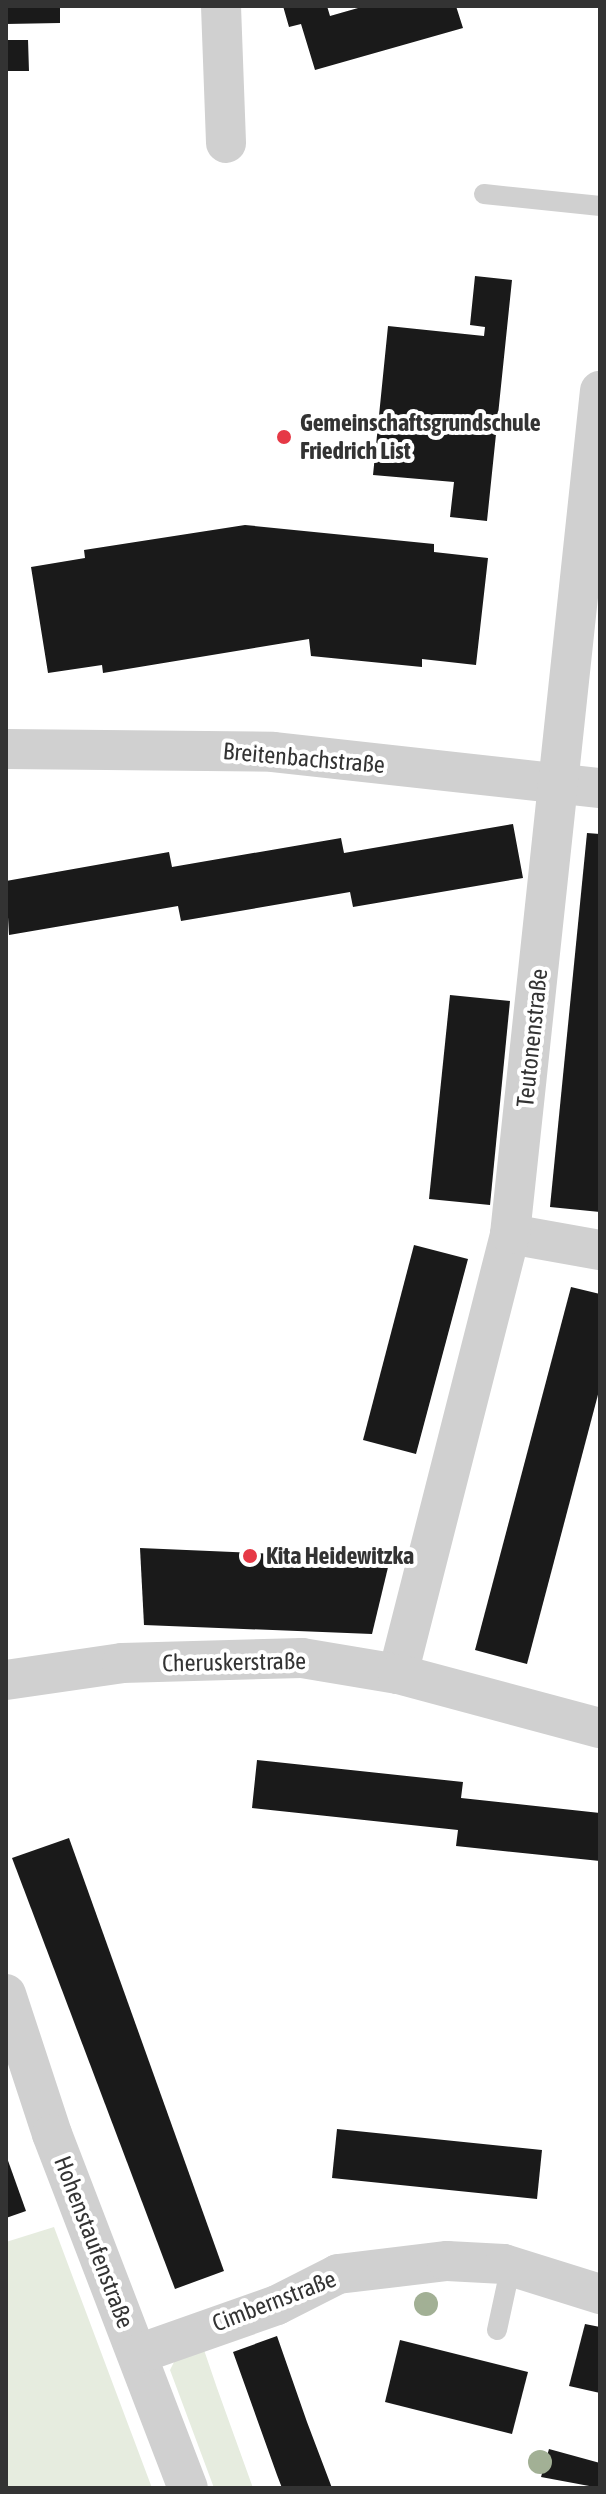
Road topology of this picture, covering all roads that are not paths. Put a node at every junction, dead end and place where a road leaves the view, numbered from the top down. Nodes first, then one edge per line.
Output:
1 (221, 6) edge
2 (226, 143) dead end
3 (484, 194) dead end
4 (600, 206) edge
5 (600, 391) edge
6 (6, 749) edge
7 (560, 785) junction
8 (600, 788) edge
9 (510, 1234) junction
10 (600, 1250) edge
11 (398, 1674) junction
12 (6, 1680) edge
13 (600, 1728) edge
14 (6, 1994) edge
15 (511, 2265) junction
16 (600, 2294) edge
17 (497, 2330) dead end
18 (138, 2354) junction
19 (188, 2488) edge

1 - 2 street
3 - 4 lane
5 - 7 street, Teutonenstraße
6 - 7 street, Breitenbachstraße
7 - 8 street, Breitenbachstraße
7 - 9 street, Teutonenstraße
9 - 10 street
9 - 11 street, Teutonenstraße
11 - 12 street, Cheruskerstraße
11 - 13 street, Cheruskerstraße
14 - 18 street, Hohenstaufenstraße
15 - 16 street, Cimbernstraße
15 - 17 lane
15 - 18 street, Cimbernstraße
18 - 19 street, Hohenstaufenstraße

